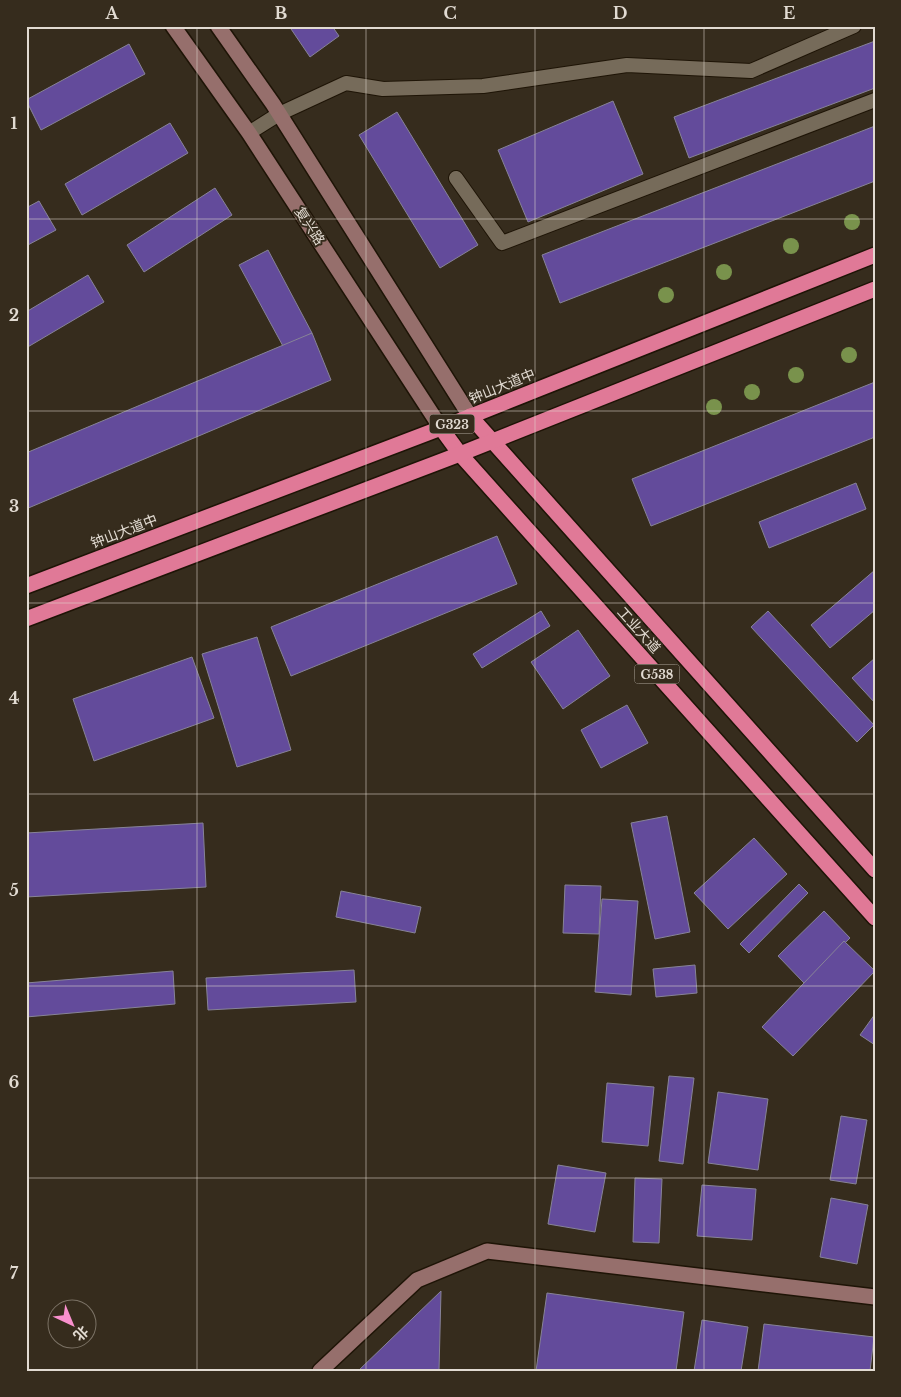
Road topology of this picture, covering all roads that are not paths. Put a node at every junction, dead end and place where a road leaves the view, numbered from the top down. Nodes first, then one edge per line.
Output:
1 (173, 26) edge
2 (218, 26) edge
3 (849, 27) edge
4 (875, 100) edge
5 (279, 114) junction
6 (249, 133) junction
7 (456, 178) dead end
8 (875, 255) edge
9 (875, 288) edge
10 (470, 416) junction
11 (441, 428) junction
12 (491, 441) junction
13 (460, 454) junction
14 (26, 586) edge
15 (26, 619) edge
16 (875, 870) edge
17 (875, 918) edge
18 (875, 1297) edge
19 (320, 1371) edge

1 - 6 main road, 复兴路
2 - 5 main road
3 - 5 lane
4 - 7 lane
5 - 6 lane
5 - 10 main road
6 - 11 main road, 复兴路
8 - 10 highway, 钟山大道中 / G323
9 - 12 highway, G323
10 - 11 highway, 钟山大道中 / G323
10 - 12 highway, 工业大道 / G538
11 - 13 highway, 工业大道 / G538
11 - 14 highway, 钟山大道中 / G323
12 - 13 highway, G323
12 - 16 highway, 工业大道 / G538
13 - 15 highway, G323
13 - 17 highway, 工业大道 / G538
18 - 19 main road

